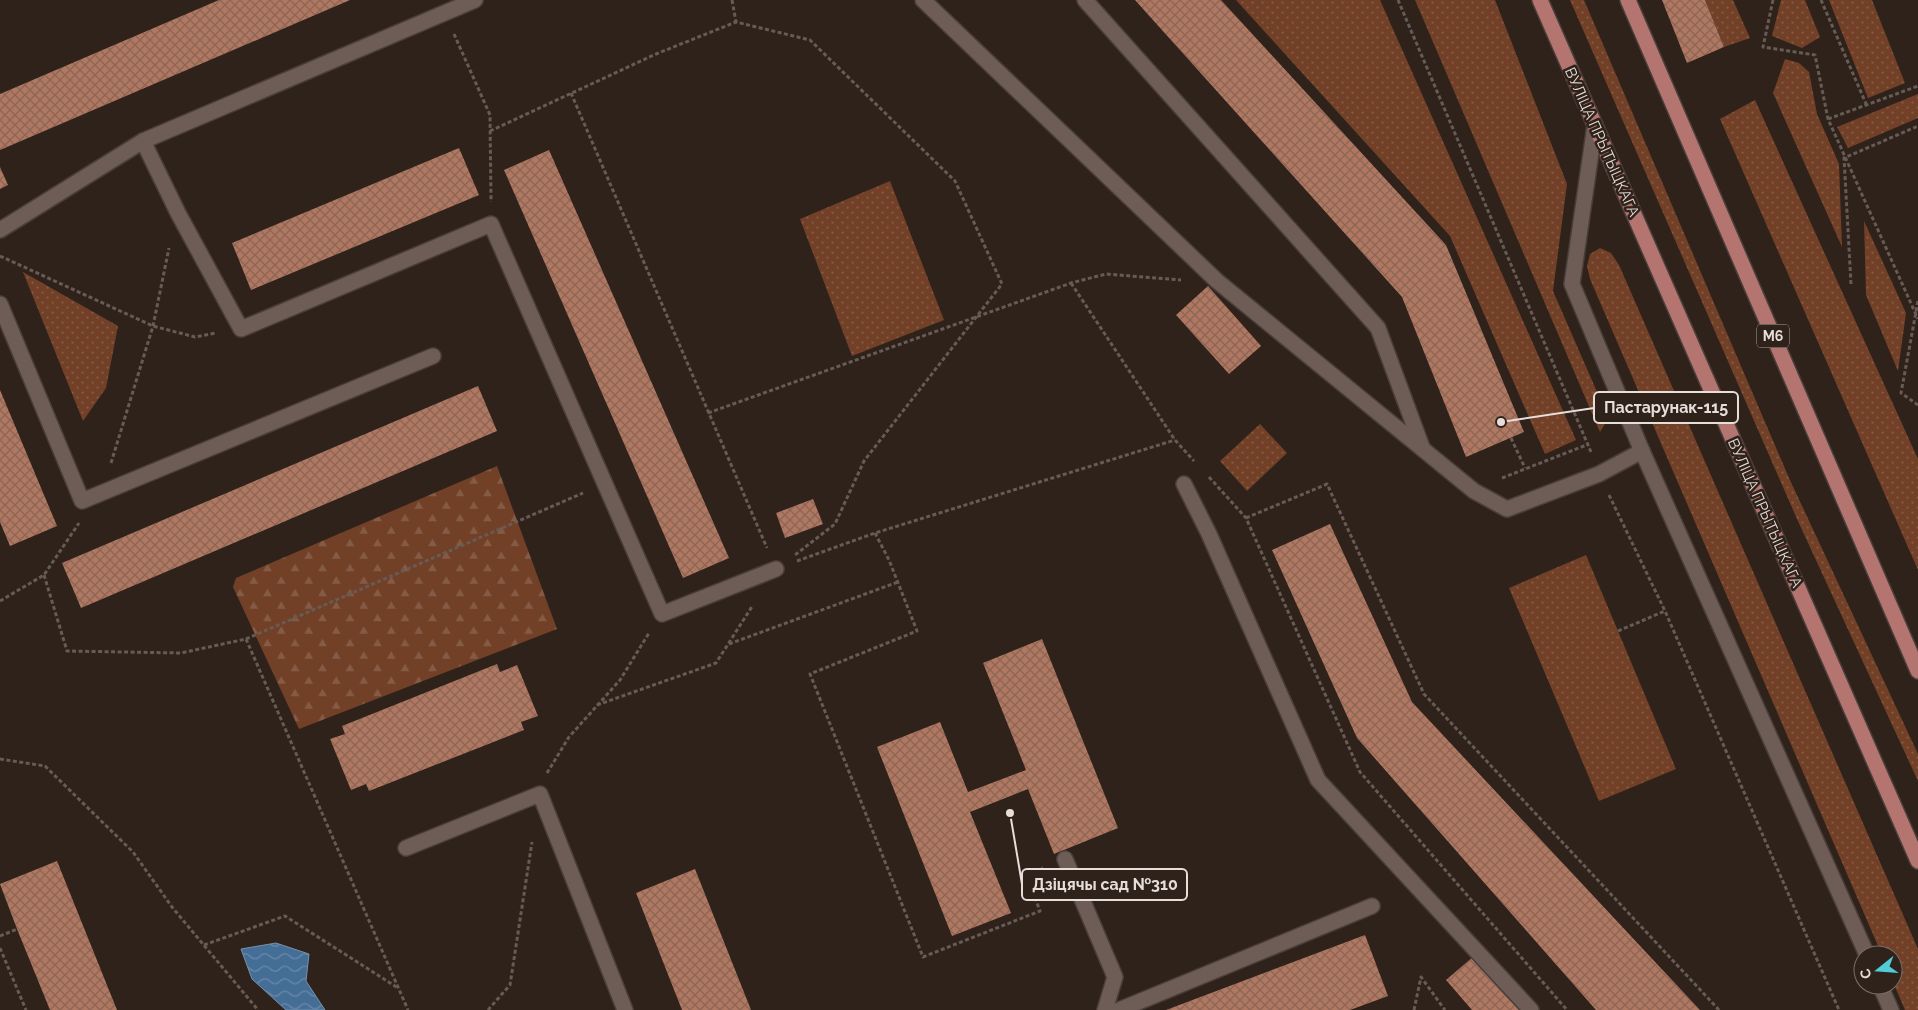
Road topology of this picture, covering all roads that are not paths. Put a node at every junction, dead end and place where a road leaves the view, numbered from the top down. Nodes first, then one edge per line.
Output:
1 (475, 0) edge
2 (923, 0) edge
3 (1085, 0) edge
4 (1540, 0) edge
5 (1628, 0) edge
6 (1595, 126) junction
7 (143, 141) junction
8 (0, 230) edge
9 (0, 304) edge
10 (433, 356) dead end
11 (1423, 449) junction
12 (1642, 451) junction
13 (1184, 484) dead end
14 (776, 569) road end
15 (1918, 671) edge
16 (406, 848) dead end
17 (1065, 859) road end
18 (1918, 861) edge
19 (1372, 906) dead end
20 (1863, 945) edge
21 (1884, 995) edge
22 (625, 1010) edge
23 (1105, 1010) edge
24 (1119, 1010) edge
25 (1531, 1010) edge
26 (1891, 1010) edge

1 - 7 lane
2 - 11 lane
3 - 11 lane
4 - 6 main road, ВУЛІЦА ПРЫТЫЦКАГА
5 - 15 main road, М6
6 - 12 lane
6 - 18 main road, ВУЛІЦА ПРЫТЫЦКАГА
7 - 8 lane
7 - 14 lane
9 - 10 lane
11 - 12 lane
12 - 20 lane
13 - 25 lane
16 - 22 lane
17 - 23 lane
19 - 24 lane
21 - 26 lane

